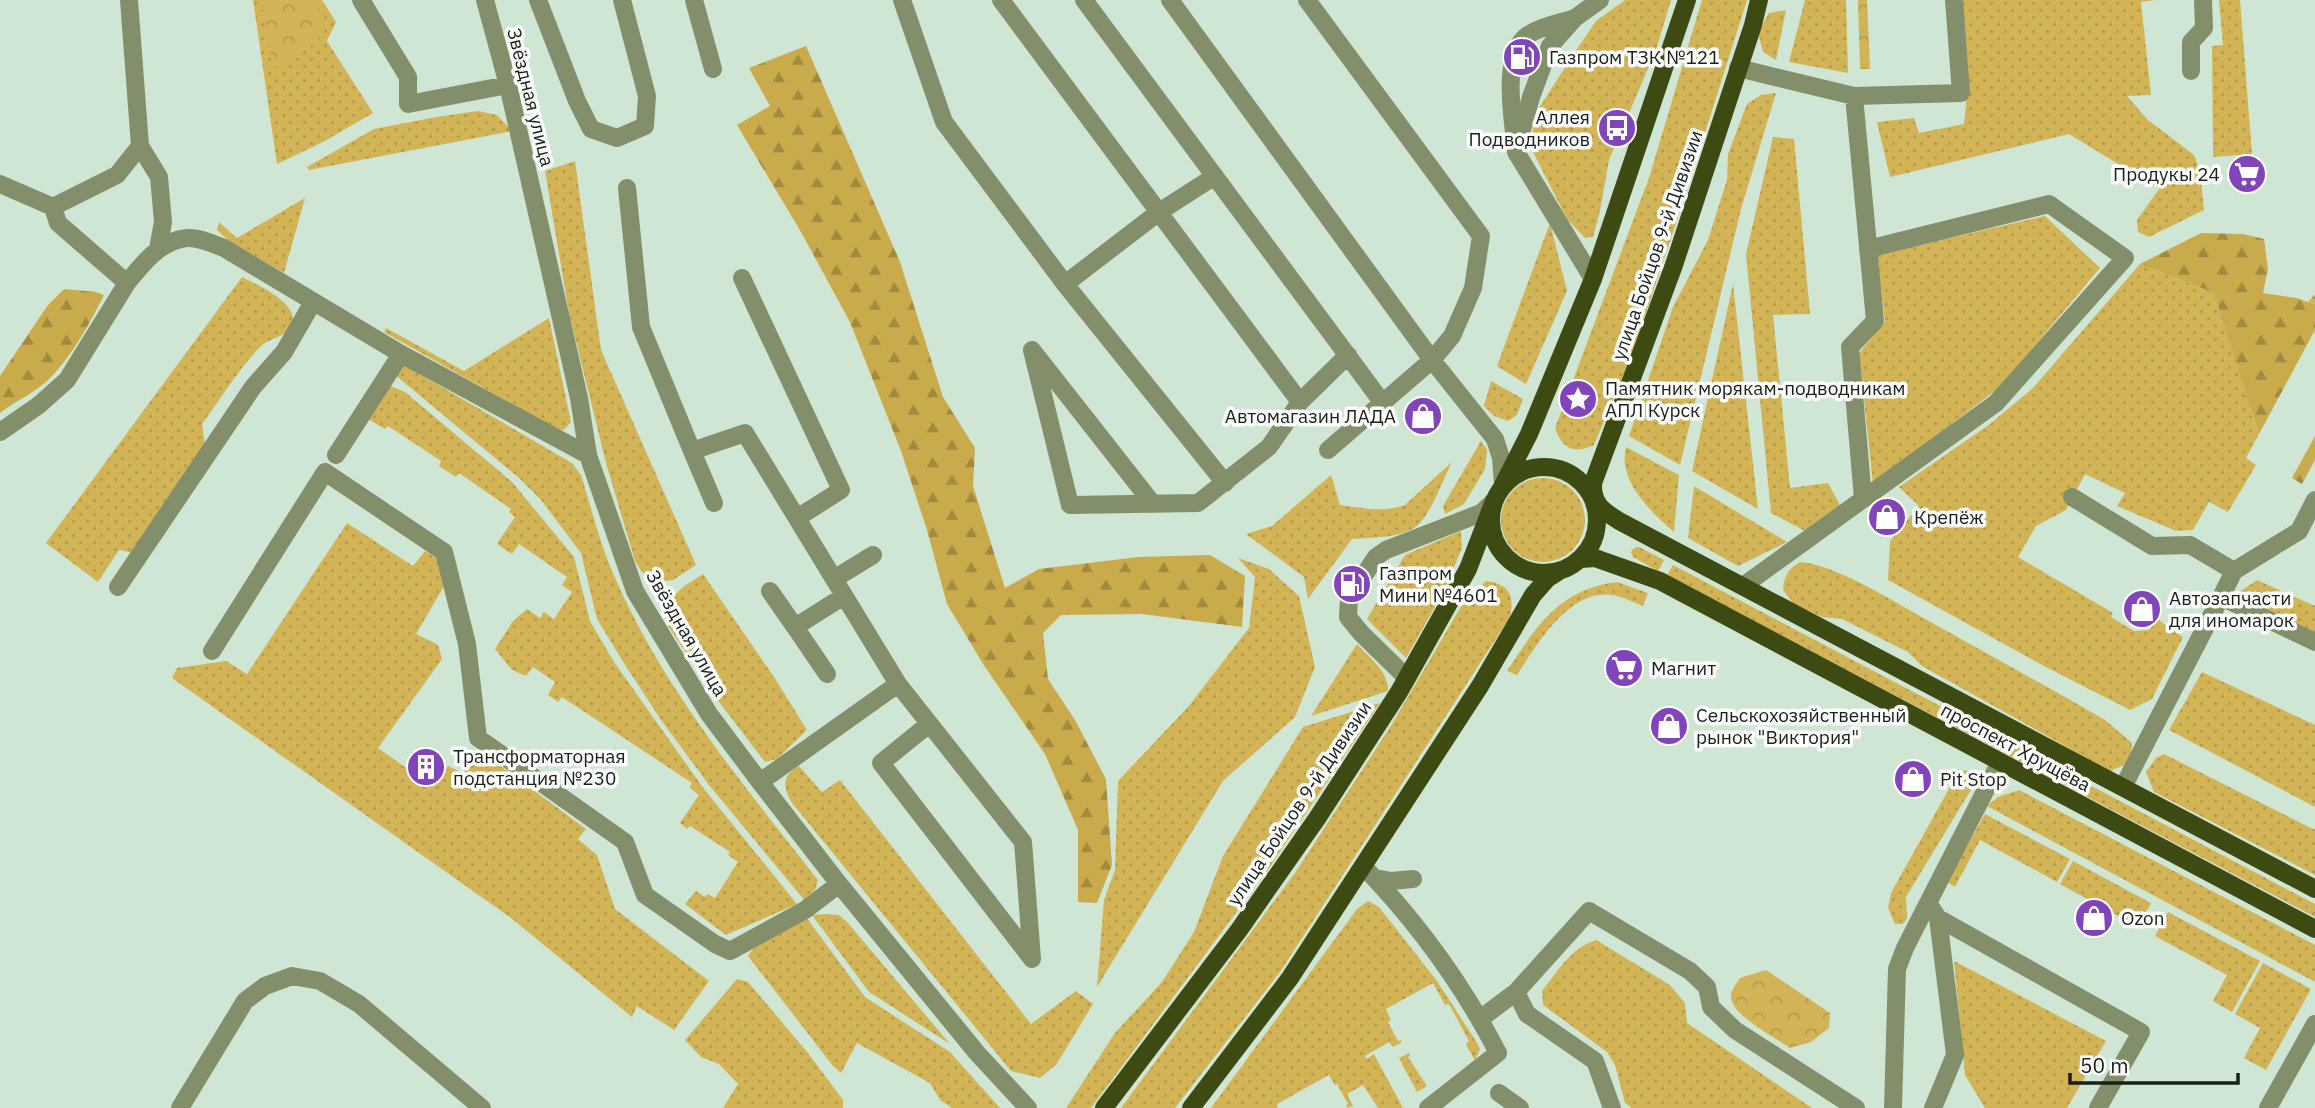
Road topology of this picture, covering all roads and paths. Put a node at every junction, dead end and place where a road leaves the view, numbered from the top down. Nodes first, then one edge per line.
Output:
1 (129, 0) edge
2 (361, 0) edge
3 (485, 0) edge
4 (538, 0) edge
5 (622, 0) edge
6 (694, 0) edge
7 (902, 0) edge
8 (1001, 0) edge
9 (1084, 0) edge
10 (1170, 0) edge
11 (1307, 0) edge
12 (1600, 0) edge
13 (1686, 0) edge
14 (1759, 0) edge
15 (1954, 0) edge
16 (2203, 0) edge
17 (1575, 18) junction
18 (1738, 68) junction
19 (713, 69) dead end
20 (2191, 71) dead end
21 (508, 85) junction
22 (1854, 96) junction
23 (140, 146) junction
24 (1516, 152) junction
25 (1215, 176) junction
26 (0, 184) edge
27 (627, 188) dead end
28 (53, 208) junction
29 (1159, 212) junction
30 (158, 249) junction
31 (1868, 249) junction
32 (743, 278) dead end
33 (1594, 279) junction
34 (127, 283) junction
35 (1065, 284) junction
36 (313, 302) junction
37 (401, 354) junction
38 (1348, 355) junction
39 (1432, 360) junction
40 (1300, 402) junction
41 (1382, 402) junction
42 (0, 432) edge
43 (1328, 450) dead end
44 (692, 451) junction
45 (336, 455) dead end
46 (588, 455) junction
47 (1225, 483) junction
48 (1503, 485) junction
49 (2072, 497) dead end
50 (1863, 499) junction
51 (2315, 500) edge
52 (1494, 501) junction
53 (1595, 502) junction
54 (714, 503) dead end
55 (1153, 504) junction
56 (797, 518) junction
57 (873, 555) dead end
58 (1581, 559) junction
59 (2234, 571) junction
60 (1558, 572) junction
61 (834, 579) junction
62 (1742, 586) junction
63 (117, 587) dead end
64 (770, 591) dead end
65 (844, 596) junction
66 (2221, 597) junction
67 (795, 627) junction
68 (2315, 642) edge
69 (212, 651) dead end
70 (827, 674) dead end
71 (1407, 678) junction
72 (898, 684) junction
73 (929, 724) junction
74 (2000, 762) junction
75 (760, 782) junction
76 (2123, 787) junction
77 (1369, 872) junction
78 (1413, 879) dead end
79 (839, 884) junction
80 (2315, 889) edge
81 (1933, 911) junction
82 (2315, 929) edge
83 (1516, 992) junction
84 (1480, 1019) junction
85 (2315, 1024) edge
86 (1499, 1093) dead end
87 (180, 1108) edge
88 (482, 1108) edge
89 (1028, 1108) edge
90 (1104, 1108) edge
91 (1191, 1108) edge
92 (1427, 1108) edge
93 (1520, 1108) edge
94 (1612, 1108) edge
95 (1856, 1108) edge
96 (1893, 1108) edge
97 (1933, 1108) edge
98 (2098, 1108) edge
99 (2268, 1108) edge

1 - 23 street
2 - 21 street
3 - 21 street, Звёздная улица
4 - 5 street
6 - 19 street
7 - 35 street
8 - 29 street
9 - 25 street
10 - 39 street
11 - 39 street
12 - 17 street
13 - 33 main road
14 - 18 main road, улица Бойцов 9-й Дивизии
15 - 22 street
16 - 20 street
17 - 24 street
17 - 24 street
18 - 22 street
18 - 53 main road, улица Бойцов 9-й Дивизии
21 - 46 street, Звёздная улица
22 - 31 street
23 - 28 street
23 - 30 street
24 - 33 street
25 - 29 street
25 - 38 street
26 - 28 street
27 - 44 street
28 - 34 street
29 - 35 street
29 - 40 street
30 - 34 street
30 - 36 street
31 - 50 street
31 - 50 street
32 - 56 street
33 - 48 main road
34 - 42 street
35 - 47 street
36 - 37 street
36 - 63 street
37 - 45 street
37 - 46 street
38 - 40 street
38 - 41 street
39 - 41 street
39 - 48 street
40 - 47 street
41 - 43 street
44 - 54 street
44 - 56 street
46 - 75 street, Звёздная улица
47 - 55 street
48 - 52 main road
48 - 53 main road
49 - 59 street
50 - 62 street
51 - 59 street
52 - 60 main road
52 - 71 main road, улица Бойцов 9-й Дивизии
52 - 71 street
53 - 58 main road
53 - 62 main road, проспект Хрущёва
55 - 55 street
56 - 61 street
57 - 61 street
58 - 60 main road
58 - 74 main road, проспект Хрущёва
59 - 66 street
60 - 77 main road
61 - 65 street
62 - 76 main road, проспект Хрущёва
64 - 67 street
65 - 67 street
65 - 72 street
66 - 68 street
66 - 76 street
67 - 70 street
69 - 79 street
71 - 90 main road, улица Бойцов 9-й Дивизии
72 - 73 street
72 - 75 street
73 - 73 street
74 - 81 street
74 - 82 main road, проспект Хрущёва
75 - 79 street, Звёздная улица
76 - 80 main road, проспект Хрущёва
77 - 78 street
77 - 84 street
77 - 91 main road
79 - 89 street, Звёздная улица
81 - 96 street
81 - 97 street
81 - 98 street
83 - 84 street
83 - 94 street
83 - 95 street
84 - 92 street
85 - 99 street
86 - 93 street
87 - 88 street

